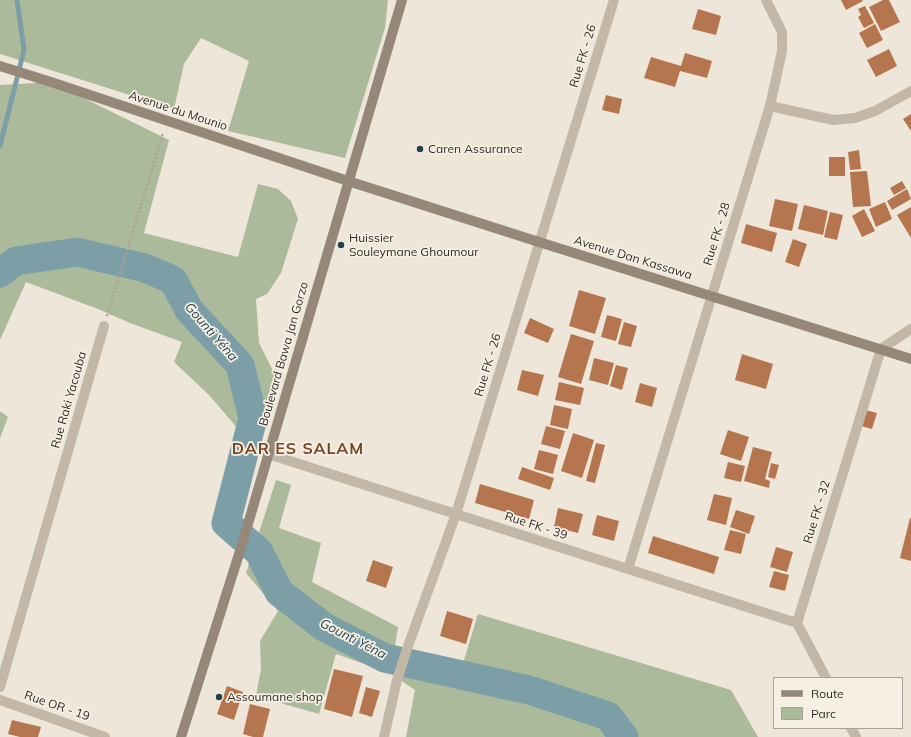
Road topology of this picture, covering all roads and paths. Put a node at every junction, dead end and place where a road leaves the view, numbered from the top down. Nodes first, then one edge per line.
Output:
1 (402, 0) edge
2 (614, 0) edge
3 (766, 0) edge
4 (0, 66) edge
5 (911, 91) edge
6 (770, 106) junction
7 (167, 121) junction
8 (348, 180) junction
9 (540, 242) junction
10 (712, 296) junction
11 (104, 326) joint
12 (911, 330) edge
13 (881, 349) junction
14 (911, 359) edge
15 (268, 454) junction
16 (456, 514) junction
17 (628, 569) junction
18 (797, 623) junction
19 (825, 677) edge
20 (0, 687) edge
21 (0, 700) edge
22 (104, 737) edge
23 (182, 737) edge
24 (384, 737) edge

1 - 8 street, Boulevard Bawa Jan Gorzo
2 - 9 street, Rue FK - 26
3 - 6 street, Rue FK - 28
4 - 7 street, Avenue du Mounio
5 - 6 street
6 - 10 street, Rue FK - 28
7 - 8 street, Avenue du Mounio
7 - 11 path
8 - 9 street, Avenue Dan Kassawa
8 - 15 street, Boulevard Bawa Jan Gorzo
9 - 10 street, Avenue Dan Kassawa
9 - 16 street, Rue FK - 26
10 - 13 street, Avenue Dan Kassawa
10 - 17 street, Rue FK - 28
11 - 20 street, Rue Raki Yacouba
12 - 13 street
13 - 14 street, Avenue Dan Kassawa
13 - 18 street, Rue FK - 32
15 - 16 street, Rue FK - 39
15 - 23 street, Boulevard Bawa Jan Gorzo
16 - 17 street, Rue FK - 39
16 - 24 street, Rue FK - 26
17 - 18 street, Rue FK - 39
18 - 19 street
21 - 22 street, Rue OR - 19

